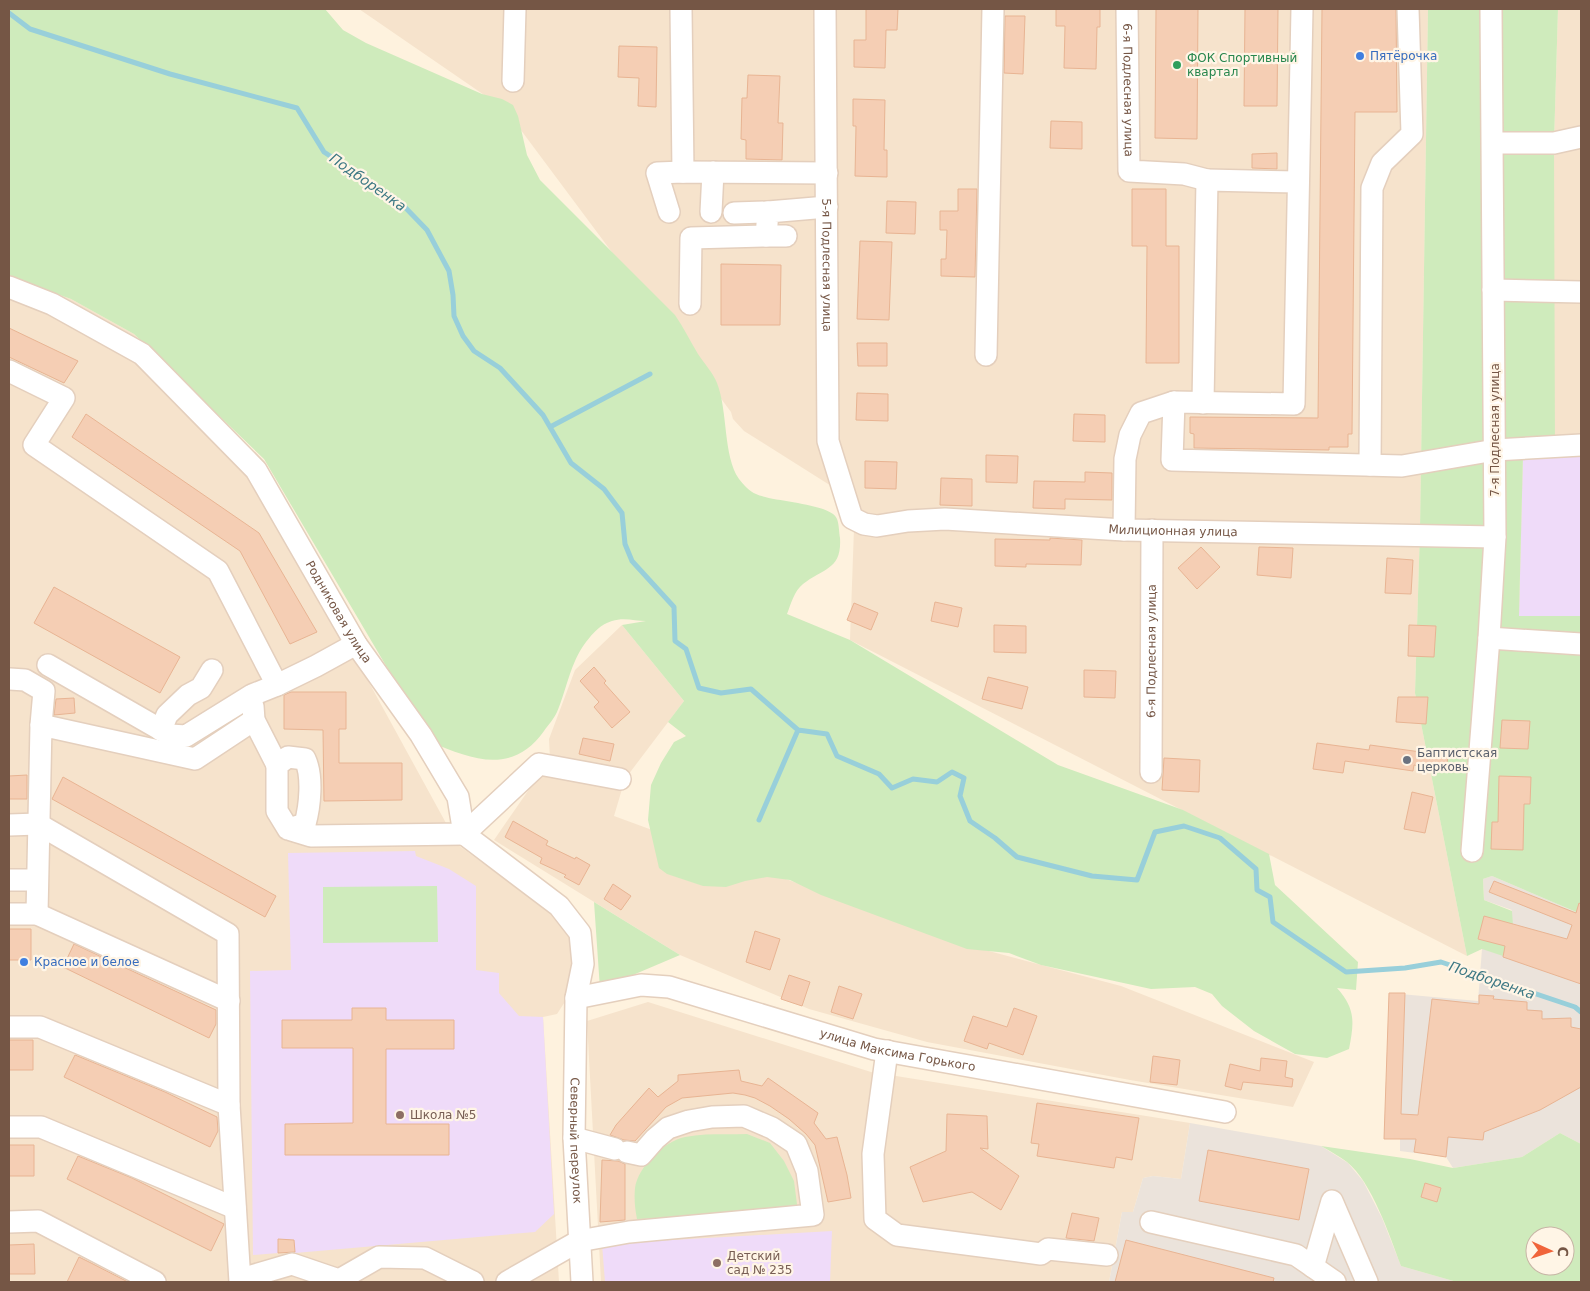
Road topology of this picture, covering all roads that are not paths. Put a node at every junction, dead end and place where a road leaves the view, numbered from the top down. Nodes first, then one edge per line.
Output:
1 (515, 9) edge
2 (681, 9) edge
3 (825, 9) edge
4 (993, 9) edge
5 (1127, 9) edge
6 (1302, 9) edge
7 (1408, 9) edge
8 (1491, 9) edge
9 (513, 81) dead end
10 (1581, 137) edge
11 (1493, 143) junction
12 (683, 172) junction
13 (713, 172) junction
14 (826, 173) junction
15 (1208, 180) junction
16 (1298, 182) junction
17 (827, 207) junction
18 (669, 212) dead end
19 (711, 212) dead end
20 (768, 212) junction
21 (734, 213) dead end
22 (9, 287) edge
23 (1493, 290) junction
24 (1581, 292) edge
25 (690, 304) dead end
26 (986, 355) dead end
27 (9, 370) edge
28 (1174, 402) junction
29 (1203, 403) junction
30 (1581, 445) edge
31 (1495, 450) junction
32 (1370, 465) junction
33 (852, 518) joint
34 (1124, 530) junction
35 (1152, 530) junction
36 (1495, 536) junction
37 (1490, 638) junction
38 (356, 644) junction
39 (1581, 644) edge
40 (48, 666) dead end
41 (212, 670) dead end
42 (10, 680) dead end
43 (277, 685) junction
44 (252, 695) junction
45 (254, 720) junction
46 (41, 725) junction
47 (161, 730) junction
48 (277, 765) junction
49 (1151, 772) dead end
50 (620, 779) dead end
51 (38, 824) junction
52 (9, 825) edge
53 (288, 830) junction
54 (464, 834) junction
55 (1472, 851) dead end
56 (9, 880) edge
57 (37, 880) junction
58 (9, 914) edge
59 (37, 914) junction
60 (576, 998) junction
61 (229, 1001) junction
62 (9, 1027) edge
63 (887, 1051) junction
64 (229, 1105) junction
65 (1225, 1112) dead end
66 (9, 1127) edge
67 (574, 1138) junction
68 (235, 1208) junction
69 (9, 1222) edge
70 (1151, 1222) dead end
71 (580, 1241) junction
72 (1107, 1255) dead end
73 (1313, 1267) junction
74 (292, 1273) edge
75 (240, 1280) edge
76 (155, 1282) edge
77 (473, 1282) edge
78 (507, 1282) edge
79 (582, 1282) edge
80 (1335, 1282) edge
81 (1367, 1282) edge

1 - 9 street
2 - 12 street
3 - 14 street, 5-я Подлесная улица
4 - 26 street
5 - 15 street, 6-я Подлесная улица
6 - 16 street
7 - 32 street
8 - 11 street, 7-я Подлесная улица
10 - 11 street
11 - 23 street, 7-я Подлесная улица
12 - 13 street
12 - 18 street
13 - 14 street
13 - 19 street
14 - 17 street, 5-я Подлесная улица
15 - 16 street
15 - 29 street
16 - 29 street
17 - 20 street
17 - 33 street, 5-я Подлесная улица
20 - 21 street
20 - 25 street
22 - 38 street, Родниковая улица
23 - 24 street
23 - 31 street, 7-я Подлесная улица
27 - 43 street
28 - 29 street
28 - 32 street
28 - 34 street
30 - 31 street
31 - 32 street
31 - 36 street, 7-я Подлесная улица
33 - 34 street, Милиционная улица
34 - 35 street, Милиционная улица
35 - 36 street, Милиционная улица
35 - 49 street, 6-я Подлесная улица
36 - 37 street, 7-я Подлесная улица
37 - 39 street
37 - 55 street, 7-я Подлесная улица
38 - 43 street
38 - 54 street, Родниковая улица
40 - 47 street
41 - 47 street
42 - 46 street
43 - 44 street
44 - 45 street
44 - 47 street
45 - 46 street
45 - 48 street
46 - 51 street
48 - 53 street
48 - 53 street
50 - 54 street
51 - 52 street
51 - 57 street
51 - 61 street
53 - 54 street
54 - 60 street
56 - 57 street
57 - 59 street
58 - 59 street
59 - 61 street
60 - 63 street, улица Максима Горького
60 - 67 street, Северный переулок
61 - 64 street
62 - 64 street
63 - 65 street, улица Максима Горького
63 - 72 street
64 - 68 street
66 - 68 street
67 - 71 street, Северный переулок
67 - 71 street
68 - 75 street
69 - 76 street
70 - 73 street
71 - 78 street
71 - 79 street, Северный переулок
73 - 80 street
73 - 81 street
74 - 75 street
74 - 77 street

